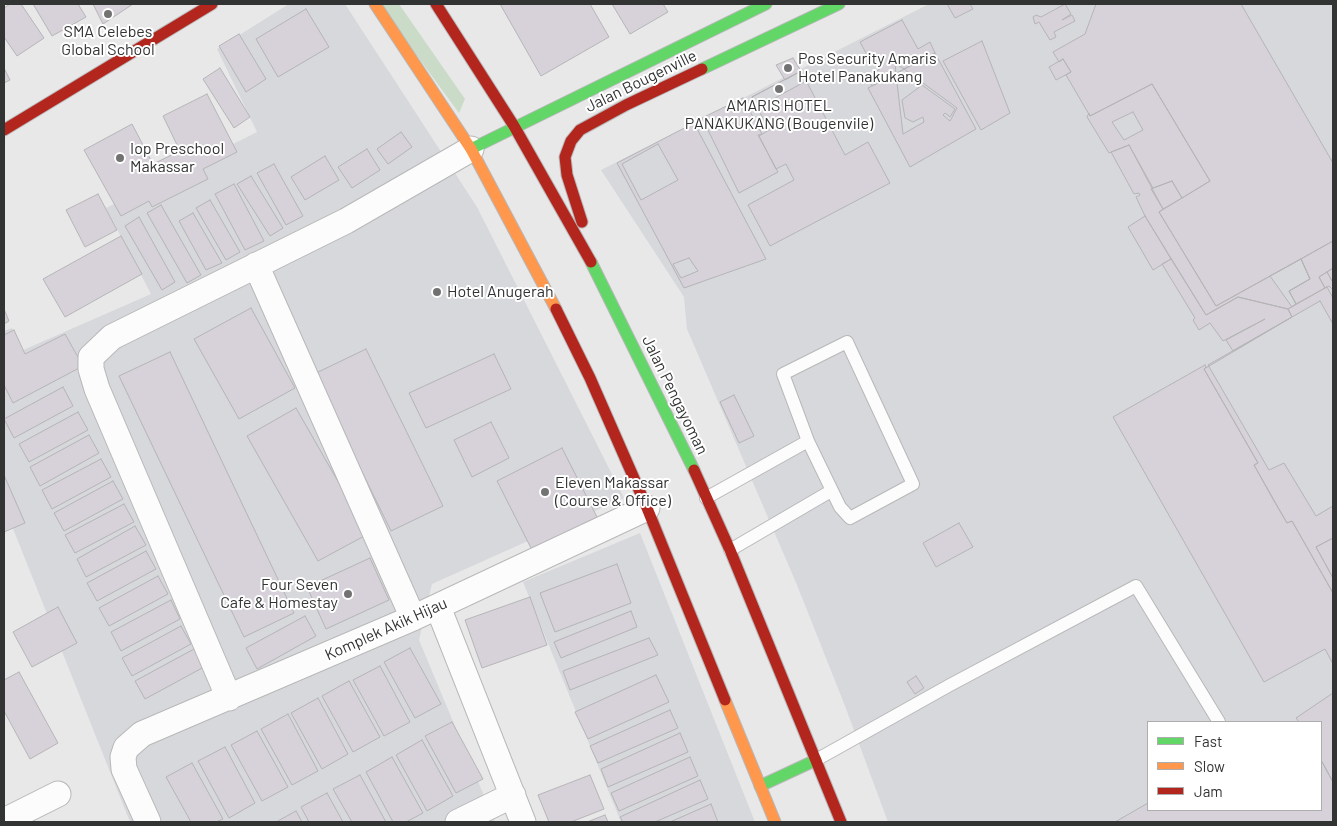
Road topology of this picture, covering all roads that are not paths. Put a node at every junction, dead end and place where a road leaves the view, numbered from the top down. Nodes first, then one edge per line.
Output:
1 (212, 4) edge
2 (376, 4) edge
3 (436, 4) edge
4 (766, 4) edge
5 (839, 4) edge
6 (514, 126) junction
7 (4, 130) edge
8 (471, 149) junction
9 (256, 266) junction
10 (604, 285) junction
11 (808, 441) junction
12 (831, 491) junction
13 (706, 498) junction
14 (646, 508) junction
15 (730, 550) junction
16 (438, 607) junction
17 (413, 618) junction
18 (229, 698) junction
19 (1217, 721) edge
20 (816, 760) junction
21 (760, 786) junction
22 (58, 794) dead end
23 (512, 795) junction
24 (4, 821) edge
25 (148, 822) edge
26 (458, 822) edge
27 (523, 822) edge
28 (775, 822) edge
29 (841, 822) edge

1 - 7 street
2 - 8 street
3 - 6 street, Jalan Pengayoman
4 - 6 street, Jalan Bougenville
5 - 10 street, Jalan Bougenville
6 - 8 street, Jalan Bougenville
6 - 10 street, Jalan Pengayoman
8 - 9 street
8 - 14 street
9 - 17 street
9 - 18 street
10 - 13 street, Jalan Pengayoman
11 - 12 lane
11 - 12 lane
11 - 13 lane
12 - 15 lane
13 - 15 street, Jalan Pengayoman
14 - 16 street, Komplek Akik Hijau
14 - 21 street
15 - 20 street, Jalan Pengayoman
16 - 17 street, Komplek Akik Hijau
16 - 23 street
17 - 18 street, Komplek Akik Hijau
18 - 25 street, Komplek Akik Hijau
19 - 20 lane
20 - 21 street
20 - 29 street, Jalan Pengayoman
21 - 28 street
22 - 24 street
23 - 26 street
23 - 27 street

